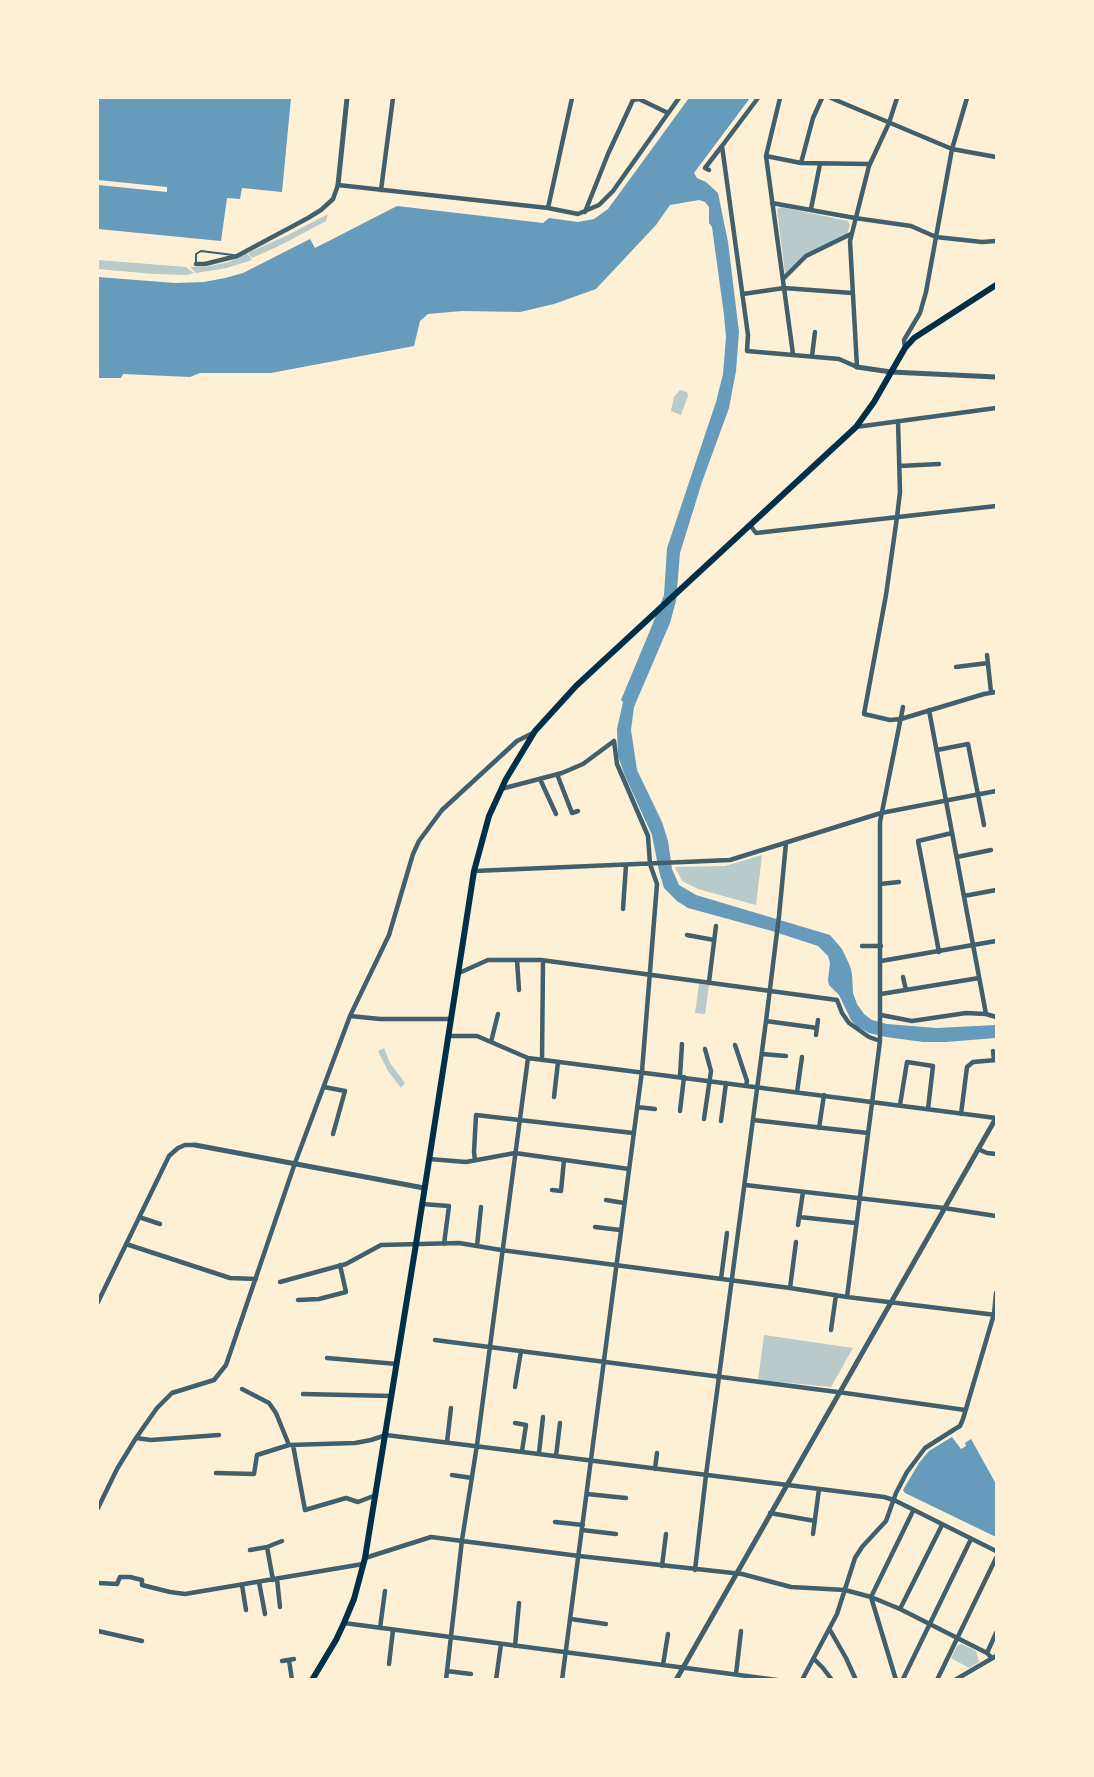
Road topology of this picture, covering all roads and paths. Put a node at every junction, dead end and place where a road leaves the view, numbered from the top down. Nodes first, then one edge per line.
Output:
1 (347, 98) edge
2 (393, 98) edge
3 (572, 98) edge
4 (678, 98) edge
5 (758, 98) edge
6 (780, 98) edge
7 (822, 98) edge
8 (833, 98) edge
9 (897, 98) edge
10 (967, 98) edge
11 (668, 113) junction
12 (889, 123) junction
13 (722, 146) junction
14 (952, 149) junction
15 (766, 156) junction
16 (996, 157) edge
17 (801, 163) junction
18 (820, 164) junction
19 (869, 164) junction
20 (709, 170) dead end
21 (338, 185) junction
22 (381, 190) junction
23 (772, 203) junction
24 (548, 208) junction
25 (811, 209) junction
26 (585, 212) junction
27 (855, 218) junction
28 (851, 234) junction
29 (936, 237) junction
30 (996, 242) edge
31 (237, 256) junction
32 (196, 264) joint
33 (783, 279) junction
34 (996, 285) edge
35 (784, 288) junction
36 (852, 292) junction
37 (743, 294) junction
38 (815, 332) dead end
39 (905, 348) junction
40 (793, 354) junction
41 (812, 356) junction
42 (857, 367) junction
43 (891, 372) junction
44 (996, 377) edge
45 (996, 408) edge
46 (898, 421) junction
47 (856, 427) junction
48 (929, 457) dead end
49 (930, 464) junction
50 (939, 464) dead end
51 (900, 466) junction
52 (996, 506) edge
53 (897, 517) junction
54 (750, 525) junction
55 (987, 655) dead end
56 (988, 663) junction
57 (966, 666) junction
58 (956, 667) dead end
59 (966, 674) dead end
60 (994, 692) edge
61 (903, 707) dead end
62 (929, 710) junction
63 (901, 719) junction
64 (535, 731) junction
65 (937, 750) junction
66 (557, 774) junction
67 (540, 779) junction
68 (501, 789) junction
69 (996, 791) edge
70 (978, 794) junction
71 (946, 801) junction
72 (578, 811) dead end
73 (881, 813) junction
74 (556, 814) dead end
75 (984, 825) dead end
76 (952, 833) junction
77 (786, 843) junction
78 (991, 850) dead end
79 (957, 857) junction
80 (650, 864) junction
81 (626, 865) junction
82 (474, 871) junction
83 (899, 882) dead end
84 (880, 884) junction
85 (996, 890) edge
86 (964, 896) junction
87 (623, 909) dead end
88 (716, 926) dead end
89 (687, 935) dead end
90 (714, 940) junction
91 (996, 941) edge
92 (862, 946) dead end
93 (881, 946) junction
94 (973, 946) junction
95 (939, 951) junction
96 (517, 960) junction
97 (543, 961) junction
98 (881, 961) junction
99 (459, 973) junction
100 (650, 974) junction
101 (903, 977) dead end
102 (979, 978) junction
103 (709, 982) junction
104 (519, 990) dead end
105 (770, 990) junction
106 (906, 990) junction
107 (881, 994) junction
108 (498, 1014) dead end
109 (986, 1014) junction
110 (881, 1015) junction
111 (350, 1016) junction
112 (996, 1017) edge
113 (451, 1019) junction
114 (818, 1020) dead end
115 (766, 1022) junction
116 (817, 1028) junction
117 (816, 1035) dead end
118 (448, 1036) junction
119 (880, 1041) junction
120 (491, 1042) junction
121 (682, 1044) dead end
122 (735, 1045) dead end
123 (705, 1049) dead end
124 (993, 1051) dead end
125 (762, 1054) junction
126 (786, 1056) dead end
127 (801, 1057) dead end
128 (528, 1058) junction
129 (542, 1060) junction
130 (995, 1060) edge
131 (558, 1062) junction
132 (642, 1071) junction
133 (682, 1077) junction
134 (710, 1080) junction
135 (726, 1083) junction
136 (746, 1086) junction
137 (324, 1087) junction
138 (758, 1087) junction
139 (797, 1092) junction
140 (824, 1095) junction
141 (554, 1097) dead end
142 (872, 1102) junction
143 (900, 1105) junction
144 (637, 1107) junction
145 (656, 1109) dead end
146 (928, 1109) junction
147 (680, 1112) dead end
148 (962, 1114) junction
149 (996, 1118) edge
150 (704, 1119) dead end
151 (519, 1120) junction
152 (753, 1120) junction
153 (721, 1121) dead end
154 (819, 1128) junction
155 (633, 1133) junction
156 (868, 1133) junction
157 (333, 1134) dead end
158 (195, 1145) joint
159 (978, 1149) junction
160 (515, 1153) junction
161 (996, 1154) edge
162 (429, 1159) junction
163 (475, 1160) junction
164 (564, 1160) junction
165 (295, 1163) junction
166 (629, 1169) junction
167 (745, 1185) junction
168 (424, 1188) junction
169 (552, 1190) dead end
170 (803, 1192) junction
171 (859, 1198) junction
172 (606, 1200) dead end
173 (624, 1203) junction
174 (422, 1204) junction
175 (481, 1207) dead end
176 (944, 1208) junction
177 (996, 1216) edge
178 (139, 1217) junction
179 (799, 1217) junction
180 (856, 1223) junction
181 (160, 1224) dead end
182 (798, 1225) dead end
183 (595, 1227) dead end
184 (620, 1230) junction
185 (727, 1233) dead end
186 (796, 1242) dead end
187 (126, 1244) junction
188 (416, 1244) junction
189 (444, 1244) junction
190 (477, 1246) junction
191 (501, 1250) junction
192 (616, 1264) junction
193 (340, 1265) junction
194 (256, 1279) junction
195 (721, 1279) junction
196 (732, 1280) junction
197 (280, 1282) dead end
198 (790, 1287) junction
199 (996, 1293) edge
200 (836, 1295) junction
201 (847, 1296) junction
202 (298, 1300) dead end
203 (891, 1301) junction
204 (98, 1302) edge
205 (995, 1314) edge
206 (831, 1330) dead end
207 (435, 1340) dead end
208 (489, 1347) junction
209 (521, 1352) junction
210 (327, 1358) dead end
211 (604, 1362) junction
212 (397, 1364) junction
213 (719, 1377) junction
214 (515, 1387) dead end
215 (242, 1389) dead end
216 (840, 1392) junction
217 (303, 1394) dead end
218 (318, 1395) junction
219 (392, 1396) junction
220 (317, 1402) dead end
221 (451, 1408) dead end
222 (965, 1410) junction
223 (543, 1417) dead end
224 (515, 1423) dead end
225 (560, 1423) dead end
226 (219, 1435) dead end
227 (386, 1435) junction
228 (136, 1438) junction
229 (447, 1442) junction
230 (291, 1445) junction
231 (477, 1445) junction
232 (522, 1451) junction
233 (539, 1453) junction
234 (657, 1453) dead end
235 (556, 1456) junction
236 (592, 1460) junction
237 (655, 1469) junction
238 (216, 1473) dead end
239 (452, 1475) dead end
240 (706, 1475) junction
241 (472, 1478) junction
242 (786, 1485) junction
243 (819, 1489) junction
244 (587, 1494) junction
245 (376, 1495) junction
246 (626, 1498) dead end
247 (894, 1500) junction
248 (98, 1506) edge
249 (913, 1511) junction
250 (770, 1514) junction
251 (815, 1521) junction
252 (555, 1522) dead end
253 (942, 1525) junction
254 (582, 1528) junction
255 (616, 1534) dead end
256 (666, 1534) dead end
257 (813, 1534) dead end
258 (970, 1539) junction
259 (462, 1540) junction
260 (282, 1541) dead end
261 (267, 1547) junction
262 (250, 1550) dead end
263 (996, 1551) edge
264 (579, 1556) junction
265 (996, 1558) edge
266 (364, 1561) junction
267 (662, 1566) junction
268 (695, 1570) junction
269 (737, 1574) junction
270 (275, 1579) junction
271 (259, 1582) junction
272 (98, 1583) edge
273 (242, 1585) junction
274 (845, 1590) junction
275 (385, 1591) dead end
276 (871, 1597) junction
277 (519, 1603) dead end
278 (280, 1607) dead end
279 (900, 1609) junction
280 (246, 1610) dead end
281 (265, 1614) dead end
282 (571, 1619) junction
283 (344, 1623) junction
284 (606, 1624) dead end
285 (930, 1624) junction
286 (380, 1628) junction
287 (393, 1630) junction
288 (830, 1630) junction
289 (98, 1631) edge
290 (741, 1631) dead end
291 (996, 1633) edge
292 (668, 1634) dead end
293 (451, 1638) junction
294 (958, 1639) junction
295 (142, 1641) dead end
296 (501, 1644) junction
297 (515, 1646) junction
298 (566, 1653) junction
299 (987, 1653) junction
300 (994, 1657) edge
301 (813, 1659) junction
302 (282, 1661) dead end
303 (389, 1664) dead end
304 (663, 1665) junction
305 (683, 1668) junction
306 (447, 1671) junction
307 (471, 1674) dead end
308 (734, 1676) edge
309 (902, 1679) edge
310 (292, 1680) edge
311 (312, 1680) edge
312 (446, 1680) edge
313 (496, 1680) edge
314 (562, 1680) edge
315 (676, 1680) edge
316 (777, 1680) edge
317 (802, 1680) edge
318 (832, 1680) edge
319 (856, 1680) edge
320 (896, 1680) edge
321 (908, 1680) edge
322 (938, 1680) edge
323 (955, 1680) edge

1 - 21 street
2 - 22 street
3 - 24 street
4 - 11 street
5 - 13 street
6 - 15 street
7 - 17 street
8 - 12 street
9 - 12 street
10 - 14 street
11 - 26 street
11 - 26 street
12 - 14 street
12 - 19 street
13 - 20 street
13 - 37 street
14 - 16 street
14 - 29 street
15 - 17 street
15 - 23 street
17 - 18 street
18 - 19 street
18 - 25 street
19 - 27 street
21 - 22 street
21 - 31 street
22 - 24 street
23 - 25 street
23 - 33 street
24 - 26 street
25 - 27 street
27 - 28 street
27 - 29 street
28 - 33 street
28 - 36 street
29 - 30 street
29 - 39 street
31 - 32 street
31 - 32 lane
33 - 35 street
34 - 39 main road
35 - 36 street
35 - 37 street
35 - 40 street
36 - 42 street
37 - 40 street
38 - 41 street
39 - 43 main road
40 - 41 street
41 - 42 street
42 - 43 street
43 - 44 street
43 - 47 main road
45 - 46 street
46 - 47 street
46 - 51 street
47 - 54 main road
48 - 49 street
49 - 50 street
49 - 51 street
51 - 53 street
52 - 53 street
53 - 54 street
53 - 63 street
54 - 64 main road
55 - 56 street
56 - 57 street
56 - 60 street
57 - 58 street
57 - 59 street
60 - 62 street
61 - 63 street
62 - 63 street
62 - 65 street
63 - 73 street
64 - 68 main road
64 - 111 street
65 - 70 street
65 - 71 street
66 - 67 street
66 - 72 street
66 - 80 street
67 - 68 street
67 - 74 street
68 - 82 main road
69 - 70 street
70 - 71 street
70 - 75 street
71 - 73 street
71 - 76 street
73 - 77 street
73 - 84 street
76 - 79 street
76 - 95 street
77 - 80 street
77 - 105 street
78 - 79 street
79 - 86 street
80 - 81 street
80 - 100 street
81 - 82 street
81 - 87 street
82 - 99 main road
83 - 84 street
84 - 93 street
85 - 86 street
86 - 94 street
88 - 90 street
89 - 90 street
90 - 103 street
91 - 94 street
92 - 93 street
93 - 98 street
94 - 95 street
94 - 102 street
95 - 98 street
96 - 97 street
96 - 99 street
96 - 104 street
97 - 100 street
97 - 129 street
98 - 107 street
99 - 113 main road
100 - 103 street
100 - 132 street
101 - 106 street
102 - 106 street
102 - 109 street
103 - 105 street
105 - 115 street
105 - 119 street
106 - 107 street
107 - 110 street
108 - 120 street
109 - 110 street
109 - 112 street
110 - 119 street
111 - 113 street
111 - 137 street
113 - 118 main road
114 - 116 street
115 - 116 street
115 - 125 street
116 - 117 street
118 - 120 street
118 - 162 main road
119 - 142 street
120 - 128 street
121 - 133 street
122 - 136 street
123 - 134 street
124 - 130 street
125 - 126 street
125 - 138 street
127 - 139 street
128 - 129 street
128 - 151 street
129 - 131 street
130 - 148 street
131 - 132 street
131 - 141 street
132 - 133 street
132 - 144 street
133 - 134 street
133 - 147 street
134 - 135 street
134 - 150 street
135 - 136 street
135 - 153 street
136 - 138 street
137 - 157 street
137 - 165 street
138 - 139 street
138 - 152 street
139 - 140 street
140 - 142 street
140 - 154 street
142 - 143 street
142 - 156 street
143 - 146 street
143 - 146 street
144 - 145 street
144 - 155 street
146 - 148 street
148 - 149 street
149 - 159 street
151 - 155 street
151 - 160 street
151 - 163 street
152 - 154 street
152 - 167 street
154 - 156 street
155 - 166 street
156 - 171 street
158 - 165 street
158 - 178 street
159 - 161 street
159 - 176 street
160 - 163 street
160 - 164 street
160 - 191 street
162 - 163 street
162 - 168 main road
164 - 166 street
164 - 169 street
165 - 168 street
165 - 194 street
166 - 173 street
167 - 170 street
167 - 196 street
168 - 174 main road
170 - 171 street
170 - 179 street
171 - 176 street
171 - 180 street
172 - 173 street
173 - 184 street
174 - 188 main road
174 - 189 street
175 - 190 street
176 - 177 street
176 - 203 street
178 - 181 street
178 - 187 street
179 - 180 street
179 - 182 street
180 - 201 street
183 - 184 street
184 - 192 street
185 - 195 street
186 - 198 street
187 - 194 street
187 - 204 street
188 - 189 street
188 - 193 street
188 - 212 main road
189 - 190 street
190 - 191 street
191 - 192 street
191 - 208 street
192 - 195 street
192 - 211 street
193 - 197 street
193 - 202 street
194 - 228 street
195 - 196 street
196 - 198 street
196 - 213 street
198 - 200 street
199 - 205 street
200 - 201 street
200 - 206 street
201 - 203 street
203 - 205 street
203 - 216 street
205 - 222 street
207 - 208 street
208 - 209 street
208 - 231 street
209 - 211 street
209 - 214 street
210 - 212 street
211 - 213 street
211 - 236 street
212 - 219 main road
213 - 216 street
213 - 240 street
215 - 230 street
216 - 222 street
216 - 242 street
217 - 218 street
218 - 219 street
218 - 220 street
219 - 227 main road
221 - 229 street
222 - 247 street
223 - 233 street
224 - 232 street
225 - 235 street
226 - 228 street
227 - 229 street
227 - 230 street
227 - 245 main road
228 - 248 street
229 - 231 street
230 - 238 street
230 - 245 street
231 - 232 street
231 - 241 street
232 - 233 street
233 - 235 street
234 - 237 street
235 - 236 street
236 - 237 street
236 - 244 street
237 - 240 street
239 - 241 street
240 - 242 street
240 - 268 street
241 - 259 street
242 - 243 street
242 - 250 street
243 - 247 street
243 - 251 street
244 - 246 street
244 - 254 street
245 - 266 main road
247 - 249 street
247 - 274 street
249 - 253 street
249 - 276 street
250 - 251 street
250 - 269 street
251 - 257 street
252 - 254 street
253 - 258 street
253 - 279 street
254 - 255 street
254 - 264 street
256 - 267 street
258 - 263 street
258 - 285 street
259 - 264 street
259 - 266 street
259 - 293 street
260 - 261 street
261 - 262 street
261 - 270 street
264 - 267 street
264 - 282 street
265 - 294 street
266 - 270 street
266 - 283 main road
267 - 268 street
268 - 269 street
269 - 274 street
269 - 305 street
270 - 271 street
270 - 278 street
271 - 273 street
271 - 281 street
272 - 273 street
273 - 280 street
274 - 276 street
274 - 288 street
275 - 286 street
276 - 279 street
276 - 320 street
277 - 297 street
279 - 285 street
282 - 284 street
282 - 298 street
283 - 286 street
283 - 311 main road
285 - 294 street
285 - 309 street
286 - 287 street
287 - 293 street
287 - 303 street
288 - 301 street
288 - 319 street
289 - 295 street
290 - 308 street
291 - 299 street
292 - 304 street
293 - 296 street
293 - 306 street
294 - 299 street
294 - 322 street
296 - 297 street
296 - 313 street
297 - 298 street
298 - 304 street
298 - 314 street
299 - 300 street
300 - 323 street
301 - 317 street
301 - 318 street
302 - 310 street
304 - 305 street
305 - 308 street
305 - 315 street
306 - 307 street
306 - 312 street
308 - 316 street
309 - 321 street

